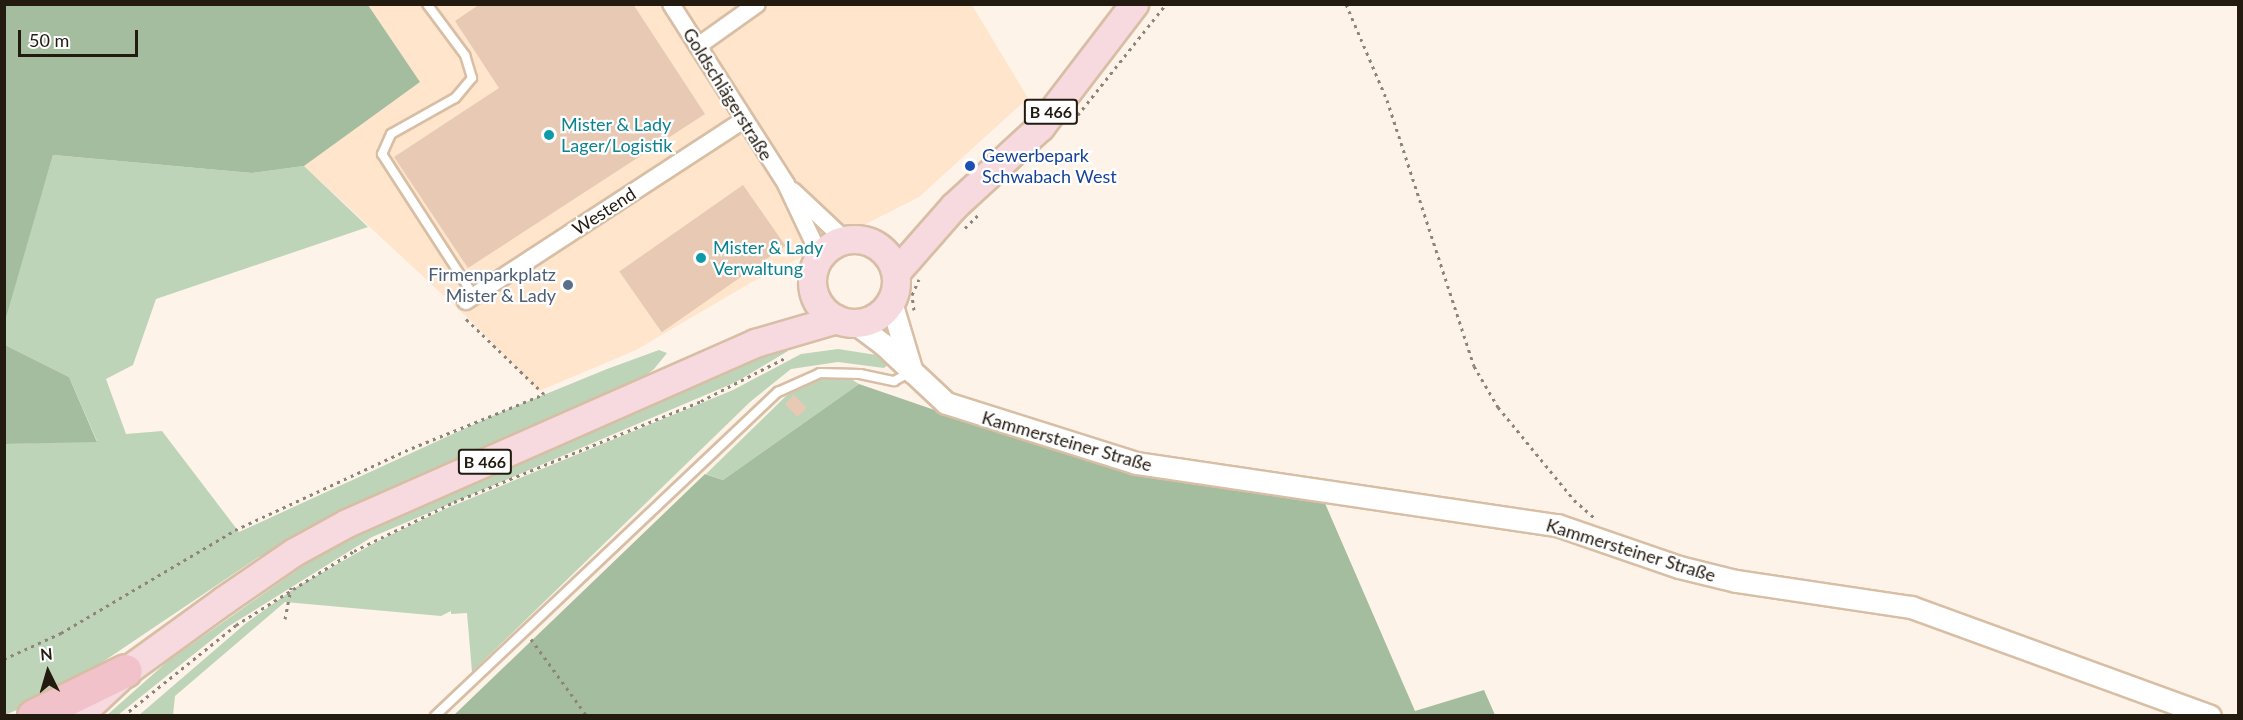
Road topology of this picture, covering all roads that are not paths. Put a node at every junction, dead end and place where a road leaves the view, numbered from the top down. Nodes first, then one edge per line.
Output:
1 (427, 4) edge
2 (671, 4) edge
3 (757, 4) edge
4 (1134, 4) edge
5 (698, 46) junction
6 (742, 120) junction
7 (786, 184) junction
8 (954, 206) junction
9 (844, 240) junction
10 (876, 244) junction
11 (820, 256) junction
12 (896, 272) junction
13 (813, 288) junction
14 (470, 298) joint
15 (891, 302) junction
16 (846, 321) junction
17 (755, 343) junction
18 (912, 372) junction
19 (126, 671) junction
20 (34, 716) edge
21 (78, 716) edge
22 (435, 716) edge
23 (2210, 716) edge

1 - 14 lane
2 - 5 street, Goldschlägerstraße
3 - 5 street
4 - 8 main road, B 466
5 - 6 street, Goldschlägerstraße
6 - 7 street, Goldschlägerstraße
6 - 14 street, Westend
7 - 9 street, Goldschlägerstraße
7 - 11 street, Goldschlägerstraße
8 - 10 main road, B 466
8 - 12 main road, B 466
9 - 10 main road
9 - 11 main road
10 - 12 main road
11 - 13 main road
12 - 15 main road
13 - 16 main road
13 - 17 main road, B 466
15 - 16 main road
15 - 18 street
16 - 17 main road, B 466
16 - 18 street, Kammersteiner Straße
17 - 19 main road, B 466
18 - 22 lane
18 - 23 street, Kammersteiner Straße
19 - 20 highway
19 - 21 main road, B 466

